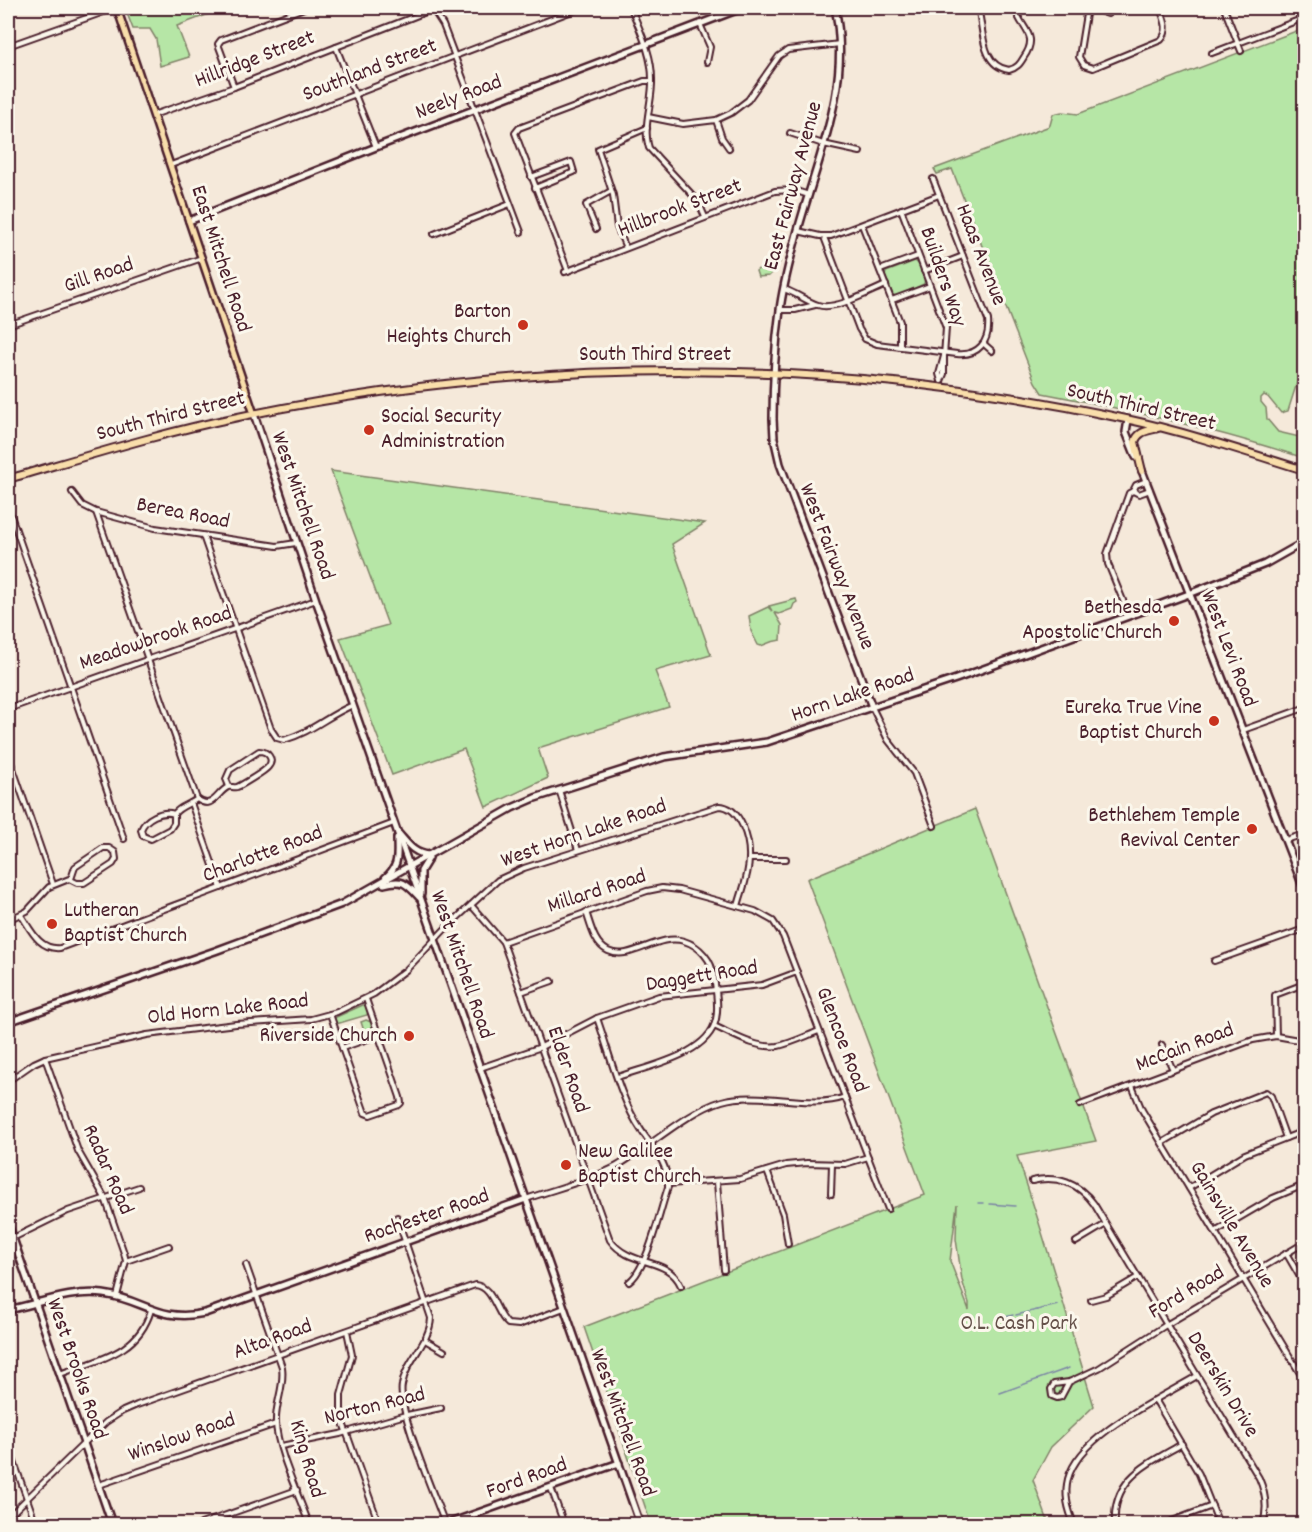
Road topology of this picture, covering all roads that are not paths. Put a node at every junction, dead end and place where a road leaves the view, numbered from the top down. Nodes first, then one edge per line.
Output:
1 (116, 8) edge
2 (304, 8) edge
3 (434, 8) edge
4 (580, 8) edge
5 (631, 8) edge
6 (742, 8) edge
7 (835, 8) edge
8 (978, 8) edge
9 (1015, 8) edge
10 (1089, 8) edge
11 (1160, 8) edge
12 (1224, 8) edge
13 (1302, 8) edge
14 (1305, 13) edge
15 (1108, 14) dead end
16 (1305, 18) edge
17 (700, 24) junction
18 (645, 44) junction
19 (840, 44) junction
20 (1238, 44) junction
21 (8, 46) edge
22 (336, 47) junction
23 (1240, 51) dead end
24 (1212, 53) dead end
25 (455, 57) junction
26 (707, 62) dead end
27 (652, 81) junction
28 (234, 87) junction
29 (356, 93) junction
30 (475, 109) junction
31 (152, 115) junction
32 (648, 117) junction
33 (716, 120) junction
34 (647, 128) junction
35 (790, 133) dead end
36 (823, 144) junction
37 (376, 147) junction
38 (729, 148) dead end
39 (860, 152) dead end
40 (171, 165) junction
41 (531, 177) junction
42 (933, 179) dead end
43 (535, 188) junction
44 (611, 191) junction
45 (809, 195) junction
46 (939, 195) junction
47 (510, 204) junction
48 (901, 209) junction
49 (705, 217) junction
50 (189, 220) junction
51 (862, 225) junction
52 (596, 229) dead end
53 (798, 231) junction
54 (521, 232) dead end
55 (434, 234) dead end
56 (824, 237) junction
57 (626, 248) junction
58 (918, 256) junction
59 (963, 256) junction
60 (202, 258) junction
61 (880, 270) junction
62 (924, 270) junction
63 (886, 285) junction
64 (930, 286) junction
65 (784, 289) junction
66 (803, 298) junction
67 (848, 300) junction
68 (892, 300) junction
69 (816, 305) junction
70 (803, 308) junction
71 (780, 310) junction
72 (8, 325) edge
73 (984, 344) junction
74 (900, 347) junction
75 (992, 351) dead end
76 (944, 354) junction
77 (776, 373) junction
78 (940, 385) junction
79 (254, 414) junction
80 (1128, 420) junction
81 (1158, 428) junction
82 (1305, 470) edge
83 (1142, 471) junction
84 (8, 479) edge
85 (1146, 481) junction
86 (1150, 490) junction
87 (1133, 491) junction
88 (72, 492) dead end
89 (8, 507) edge
90 (96, 512) junction
91 (203, 536) junction
92 (1305, 542) edge
93 (296, 543) junction
94 (1189, 594) junction
95 (316, 600) junction
96 (1129, 615) junction
97 (236, 629) junction
98 (148, 659) junction
99 (71, 687) junction
100 (353, 705) junction
101 (872, 707) junction
102 (1305, 708) edge
103 (8, 709) edge
104 (1242, 731) junction
105 (8, 754) edge
106 (229, 786) junction
107 (559, 790) junction
108 (197, 799) junction
109 (191, 803) junction
110 (174, 814) junction
111 (934, 826) dead end
112 (395, 827) junction
113 (1305, 834) edge
114 (124, 839) dead end
115 (1286, 840) junction
116 (578, 850) junction
117 (431, 855) junction
118 (749, 859) junction
119 (786, 859) dead end
120 (409, 867) junction
121 (70, 879) junction
122 (53, 884) junction
123 (377, 885) junction
124 (221, 888) junction
125 (1305, 889) edge
126 (421, 899) junction
127 (471, 905) junction
128 (738, 906) junction
129 (586, 912) junction
130 (21, 915) junction
131 (8, 920) edge
132 (1305, 929) edge
133 (435, 939) junction
134 (503, 942) junction
135 (1214, 962) dead end
136 (797, 972) junction
137 (552, 981) dead end
138 (1305, 984) edge
139 (716, 990) junction
140 (521, 992) junction
141 (366, 999) junction
142 (330, 1014) junction
143 (597, 1018) junction
144 (8, 1022) edge
145 (714, 1026) junction
146 (819, 1031) junction
147 (379, 1035) junction
148 (1276, 1036) junction
149 (1305, 1041) edge
150 (1162, 1045) dead end
151 (541, 1047) junction
152 (342, 1048) junction
153 (45, 1058) junction
154 (480, 1068) junction
155 (1173, 1070) junction
156 (618, 1077) junction
157 (8, 1081) edge
158 (1132, 1086) junction
159 (845, 1097) junction
160 (1080, 1105) dead end
161 (1305, 1131) edge
162 (1286, 1138) junction
163 (1162, 1143) junction
164 (650, 1144) junction
165 (868, 1157) junction
166 (832, 1164) junction
167 (767, 1172) junction
168 (587, 1178) junction
169 (1032, 1181) dead end
170 (717, 1182) junction
171 (668, 1184) junction
172 (1305, 1185) edge
173 (139, 1186) dead end
174 (1189, 1188) junction
175 (831, 1194) dead end
176 (105, 1198) junction
177 (526, 1199) junction
178 (888, 1209) dead end
179 (397, 1217) dead end
180 (8, 1224) edge
181 (1106, 1224) junction
182 (1215, 1232) junction
183 (13, 1238) junction
184 (406, 1242) junction
185 (1076, 1242) dead end
186 (1305, 1243) edge
187 (788, 1244) dead end
188 (169, 1246) dead end
189 (1286, 1253) junction
190 (126, 1261) junction
191 (644, 1261) junction
192 (246, 1265) dead end
193 (724, 1270) dead end
194 (1138, 1277) junction
195 (1243, 1279) junction
196 (629, 1282) dead end
197 (1305, 1284) edge
198 (681, 1286) dead end
199 (257, 1295) junction
200 (117, 1296) junction
201 (1091, 1300) dead end
202 (36, 1302) junction
203 (427, 1302) junction
204 (564, 1308) junction
205 (8, 1310) edge
206 (151, 1310) junction
207 (1166, 1325) junction
208 (347, 1331) junction
209 (424, 1340) junction
210 (444, 1352) dead end
211 (278, 1355) junction
212 (60, 1374) junction
213 (1197, 1376) junction
214 (1305, 1380) edge
215 (1069, 1382) junction
216 (1156, 1401) junction
217 (441, 1408) dead end
218 (406, 1415) junction
219 (276, 1424) junction
220 (346, 1433) junction
221 (84, 1443) junction
222 (1182, 1444) junction
223 (8, 1445) edge
224 (281, 1446) junction
225 (619, 1463) junction
226 (99, 1485) junction
227 (551, 1488) junction
228 (297, 1490) junction
229 (27, 1500) junction
230 (1212, 1506) junction
231 (8, 1517) edge
232 (1172, 1521) dead end
233 (36, 1524) edge
234 (112, 1524) edge
235 (201, 1524) edge
236 (309, 1524) edge
237 (379, 1524) edge
238 (446, 1524) edge
239 (564, 1524) edge
240 (640, 1524) edge
241 (1074, 1524) edge
242 (1115, 1524) edge
243 (1219, 1524) edge
244 (1263, 1524) edge

1 - 21 street
1 - 31 main road, East Mitchell Road
2 - 28 street
3 - 22 street, Hillridge Street
3 - 25 street
4 - 25 street, Southland Street
5 - 18 street
6 - 17 street, Neely Road
7 - 19 street, East Fairway Avenue
8 - 9 street
10 - 11 street
10 - 15 street
12 - 20 street
13 - 14 street
16 - 20 street
17 - 18 street, Neely Road
17 - 26 street
18 - 27 street
18 - 30 street, Neely Road
19 - 33 street
19 - 36 street, East Fairway Avenue
20 - 23 street
20 - 24 street
22 - 28 street, Hillridge Street
22 - 29 street
25 - 29 street, Southland Street
25 - 30 street
27 - 32 street
27 - 41 street
28 - 31 street, Hillridge Street
29 - 37 street
29 - 40 street, Southland Street
30 - 37 street, Neely Road
30 - 47 street
31 - 40 main road, East Mitchell Road
32 - 33 street
32 - 34 street
33 - 38 street
34 - 44 street
34 - 49 street
35 - 36 street
36 - 39 street
36 - 45 street, East Fairway Avenue
37 - 50 street, Neely Road
40 - 50 main road, East Mitchell Road
41 - 43 street
41 - 43 street
42 - 46 street, Haas Avenue
43 - 57 street, Hillbrook Street
44 - 52 street
44 - 57 street
45 - 49 street, Hillbrook Street
45 - 53 street, East Fairway Avenue
46 - 48 street
46 - 59 street, Haas Avenue
47 - 54 street
47 - 55 street
48 - 51 street
48 - 58 street, Builders Way
49 - 57 street, Hillbrook Street
50 - 60 main road, East Mitchell Road
51 - 56 street
51 - 61 street
53 - 56 street
53 - 65 street, East Fairway Avenue
56 - 67 street
58 - 61 street
58 - 62 street, Builders Way
59 - 62 street
59 - 73 street, Haas Avenue
60 - 72 street, Gill Road
60 - 79 main road, East Mitchell Road
61 - 63 street
62 - 64 street, Builders Way
63 - 67 street
63 - 68 street
64 - 68 street
64 - 76 street, Builders Way
65 - 66 street
65 - 71 street, East Fairway Avenue
66 - 69 street
66 - 70 street
67 - 69 street
67 - 74 street
68 - 74 street
69 - 70 street
70 - 71 street
71 - 77 street, East Fairway Avenue
73 - 75 street
73 - 76 street
74 - 76 street
76 - 78 street, Builders Way
77 - 78 highway, South Third Street
77 - 79 highway, South Third Street
77 - 101 street, West Fairway Avenue
78 - 80 highway, South Third Street
79 - 84 highway, South Third Street
79 - 93 street, West Mitchell Road
80 - 81 highway, South Third Street
80 - 83 street, West Levi Road
81 - 82 highway, South Third Street
81 - 83 highway
83 - 85 street, West Levi Road
85 - 86 street, West Levi Road
85 - 87 street
86 - 87 street
86 - 94 street, West Levi Road
87 - 96 street
88 - 90 street, Berea Road
89 - 99 street
90 - 91 street, Berea Road
90 - 98 street
91 - 93 street, Berea Road
91 - 97 street
92 - 94 street, Horn Lake Road
93 - 95 street, West Mitchell Road
94 - 96 street, Horn Lake Road
94 - 104 street, West Levi Road
95 - 97 street, Meadowbrook Road
95 - 100 street, West Mitchell Road
96 - 101 street, Horn Lake Road
97 - 98 street, Meadowbrook Road
97 - 100 street
98 - 99 street, Meadowbrook Road
98 - 108 street
99 - 103 street, Meadowbrook Road
99 - 114 street
100 - 112 street, West Mitchell Road
101 - 107 street, Horn Lake Road
101 - 111 street, West Fairway Avenue
102 - 104 street
104 - 115 street, West Levi Road
105 - 122 street
106 - 106 street
106 - 108 street
107 - 116 street
107 - 117 street, Horn Lake Road
108 - 109 street
109 - 110 street
109 - 124 street
110 - 110 street
112 - 117 street
112 - 120 street, West Mitchell Road
112 - 123 street
112 - 124 street, Charlotte Road
113 - 115 street
115 - 125 street, West Levi Road
116 - 118 street, West Horn Lake Road
116 - 127 street, West Horn Lake Road
117 - 120 street, Horn Lake Road
117 - 126 street
118 - 119 street
118 - 128 street
120 - 123 street, Horn Lake Road
120 - 126 street, West Mitchell Road
121 - 121 street
121 - 122 street
122 - 130 street
123 - 126 street
123 - 144 street, Horn Lake Road
124 - 130 street, Charlotte Road
126 - 133 street, West Mitchell Road
127 - 133 street, West Horn Lake Road
127 - 134 street, Elder Road
128 - 129 street, Millard Road
128 - 136 street, Glencoe Road
129 - 134 street, Millard Road
129 - 139 street
130 - 131 street
132 - 135 street
133 - 141 street, Old Horn Lake Road
133 - 154 street, West Mitchell Road
134 - 140 street, Elder Road
136 - 139 street, Daggett Road
136 - 146 street, Glencoe Road
137 - 140 street
138 - 148 street
139 - 143 street, Daggett Road
139 - 145 street
140 - 151 street, Elder Road
141 - 142 street, Old Horn Lake Road
141 - 147 street
142 - 152 street
142 - 153 street, Old Horn Lake Road
143 - 151 street, Daggett Road
143 - 156 street
145 - 146 street
145 - 156 street
146 - 159 street, Glencoe Road
147 - 152 street
147 - 152 street
148 - 149 street, McCain Road
148 - 155 street, McCain Road
150 - 155 street
151 - 154 street, Daggett Road
151 - 168 street, Elder Road
153 - 157 street, Old Horn Lake Road
153 - 176 street, Radar Road
154 - 177 street, West Mitchell Road
155 - 158 street, McCain Road
156 - 164 street
158 - 160 street, McCain Road
158 - 163 street, Gainsville Avenue
159 - 164 street, Rochester Road
159 - 165 street, Glencoe Road
161 - 162 street
162 - 163 street
162 - 174 street
163 - 174 street, Gainsville Avenue
164 - 168 street, Rochester Road
164 - 171 street
165 - 166 street
165 - 178 street, Glencoe Road
166 - 167 street
166 - 175 street
167 - 170 street
167 - 187 street
168 - 177 street, Rochester Road
168 - 191 street, Elder Road
169 - 181 street, Deerskin Drive
170 - 171 street
170 - 193 street
171 - 191 street
172 - 182 street
173 - 176 street
174 - 182 street, Gainsville Avenue
176 - 183 street
176 - 190 street, Radar Road
177 - 184 street, Rochester Road
177 - 204 street, West Mitchell Road
179 - 184 street
180 - 183 street, West Brooks Road
181 - 185 street
181 - 194 street, Deerskin Drive
182 - 195 street, Gainsville Avenue
183 - 202 street, West Brooks Road
184 - 199 street, Rochester Road
184 - 203 street
186 - 189 street, Ford Road
188 - 190 street
189 - 195 street, Ford Road
189 - 197 street
190 - 200 street
191 - 196 street
191 - 198 street, Elder Road
192 - 199 street, King Road
194 - 201 street
194 - 207 street, Deerskin Drive
195 - 207 street, Ford Road
195 - 214 street, Gainsville Avenue
199 - 206 street, Rochester Road
199 - 211 street, King Road
200 - 202 street, Rochester Road
200 - 206 street, Rochester Road
202 - 205 street, Rochester Road
202 - 212 street, West Brooks Road
203 - 204 street, Alta Road
203 - 208 street, Alta Road
203 - 209 street
204 - 225 street, West Mitchell Road
206 - 212 street
207 - 213 street, Deerskin Drive
207 - 215 street, Ford Road
208 - 211 street, Alta Road
208 - 220 street
209 - 210 street
209 - 218 street
211 - 219 street, King Road
211 - 221 street, Alta Road
212 - 221 street, West Brooks Road
213 - 216 street
213 - 244 street, Deerskin Drive
215 - 215 street, Ford Road
216 - 222 street
216 - 241 street
217 - 218 street, Norton Road
218 - 220 street, Norton Road
218 - 238 street
219 - 224 street, King Road
219 - 226 street, Winslow Road
220 - 224 street, Norton Road
220 - 237 street
221 - 226 street, West Brooks Road
221 - 229 street, Alta Road
222 - 230 street
222 - 242 street
223 - 229 street
224 - 228 street, King Road
225 - 227 street, Ford Road
225 - 240 street, West Mitchell Road
226 - 234 street, West Brooks Road
227 - 238 street, Ford Road
227 - 239 street
228 - 235 street
228 - 236 street, King Road
229 - 231 street, Alta Road
229 - 233 street
230 - 232 street
230 - 243 street

